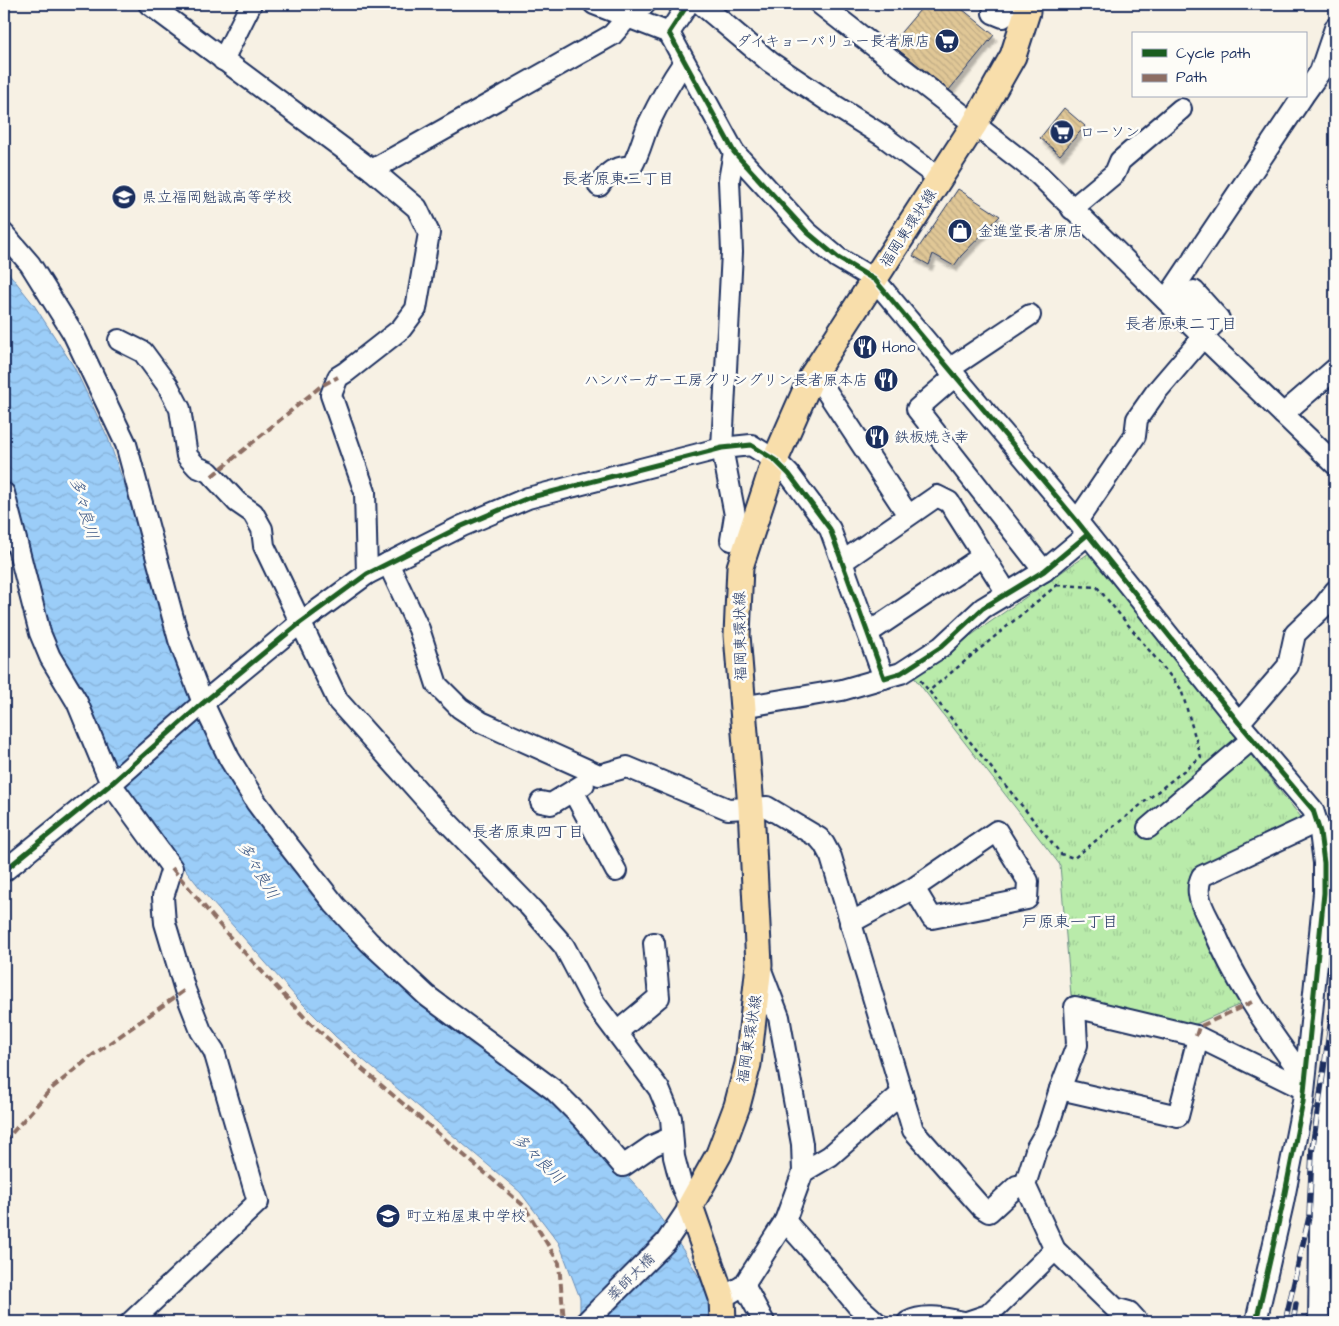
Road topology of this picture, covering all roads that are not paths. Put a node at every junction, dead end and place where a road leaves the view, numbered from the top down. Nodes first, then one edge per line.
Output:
1 (149, 4) edge
2 (251, 4) edge
3 (594, 4) edge
4 (645, 4) edge
5 (688, 4) edge
6 (700, 4) edge
7 (820, 4) edge
8 (998, 4) edge
9 (1021, 10) edge
10 (628, 16) junction
11 (1335, 28) edge
12 (669, 33) junction
13 (223, 60) junction
14 (684, 62) junction
15 (1306, 92) edge
16 (1302, 98) edge
17 (1181, 109) dead end
18 (974, 125) junction
19 (734, 152) junction
20 (372, 170) junction
21 (940, 179) junction
22 (599, 186) dead end
23 (1072, 208) junction
24 (4, 234) edge
25 (874, 280) junction
26 (1166, 300) junction
27 (1030, 315) dead end
28 (1203, 337) junction
29 (119, 340) dead end
30 (1335, 369) edge
31 (952, 373) junction
32 (812, 376) junction
33 (1283, 414) junction
34 (722, 448) junction
35 (775, 460) junction
36 (1335, 464) edge
37 (4, 493) edge
38 (908, 515) junction
39 (1082, 528) junction
40 (731, 540) dead end
41 (983, 556) junction
42 (842, 562) junction
43 (388, 563) junction
44 (1044, 571) junction
45 (368, 574) junction
46 (1335, 591) edge
47 (1007, 593) junction
48 (300, 623) junction
49 (868, 634) junction
50 (884, 678) junction
51 (203, 703) junction
52 (742, 707) junction
53 (1239, 722) junction
54 (1252, 739) junction
55 (599, 775) junction
56 (110, 784) junction
57 (573, 791) junction
58 (541, 802) dead end
59 (751, 807) junction
60 (1317, 822) junction
61 (1148, 828) dead end
62 (4, 871) edge
63 (616, 871) dead end
64 (914, 888) junction
65 (850, 923) junction
66 (654, 943) dead end
67 (759, 965) junction
68 (616, 1032) junction
69 (1196, 1036) junction
70 (1335, 1061) edge
71 (1304, 1084) junction
72 (1060, 1090) junction
73 (902, 1093) junction
74 (672, 1137) junction
75 (1328, 1163) edge
76 (803, 1172) junction
77 (1025, 1185) junction
78 (690, 1206) junction
79 (785, 1221) junction
80 (1055, 1250) junction
81 (744, 1286) junction
82 (722, 1310) edge
83 (990, 1319) edge
84 (131, 1322) edge
85 (586, 1322) edge
86 (764, 1322) edge
87 (876, 1322) edge
88 (908, 1322) edge
89 (966, 1322) edge
90 (1138, 1322) edge
91 (1256, 1322) edge
92 (1319, 1322) edge

1 - 13 street
2 - 13 street
3 - 10 street
4 - 10 street
5 - 12 street
6 - 21 street
7 - 18 street
8 - 9 street
9 - 18 main road, 福岡東環状線
10 - 12 street
10 - 20 street
11 - 15 street
12 - 14 street
13 - 20 street
14 - 19 street
14 - 22 street
16 - 26 street
17 - 23 street
18 - 21 main road, 福岡東環状線
18 - 23 street
19 - 25 street
19 - 34 street
20 - 45 street
21 - 25 main road, 福岡東環状線
23 - 26 street
24 - 51 street
25 - 31 street
25 - 32 main road, 福岡東環状線
26 - 28 street
27 - 31 street
28 - 33 street
28 - 39 street
29 - 48 street
30 - 33 street
31 - 39 street
31 - 44 street
32 - 35 main road, 福岡東環状線
32 - 38 street
33 - 36 street
34 - 35 street
34 - 40 street
34 - 43 street
35 - 42 street
35 - 52 main road, 福岡東環状線
37 - 56 street
38 - 41 street
38 - 42 street
39 - 44 street
39 - 53 street
41 - 47 street
41 - 49 street
42 - 49 street
43 - 45 street
43 - 55 street
44 - 47 street
45 - 48 street
46 - 53 street
47 - 50 street
48 - 51 street
48 - 68 street
49 - 50 street
50 - 52 street
51 - 56 street
51 - 74 street
52 - 59 main road, 福岡東環状線
53 - 54 street
54 - 60 street
54 - 61 street
55 - 57 street
55 - 59 street
56 - 62 street
56 - 84 street
57 - 58 street
57 - 63 street
59 - 65 street
59 - 67 main road, 福岡東環状線
60 - 71 street
60 - 71 street
64 - 64 street
64 - 65 street
65 - 73 street
66 - 68 street
67 - 76 street
67 - 78 main road, 福岡東環状線
68 - 74 street
69 - 71 street
69 - 72 street
69 - 72 street
70 - 75 street
71 - 91 street
72 - 77 street
73 - 76 street
73 - 77 street
74 - 78 street
75 - 92 street
76 - 79 street
77 - 80 street
78 - 82 main road
78 - 85 street, 薬師大橋
79 - 81 street
79 - 87 street
80 - 83 street
80 - 90 street
81 - 82 street
81 - 86 street
83 - 89 street
88 - 89 street

